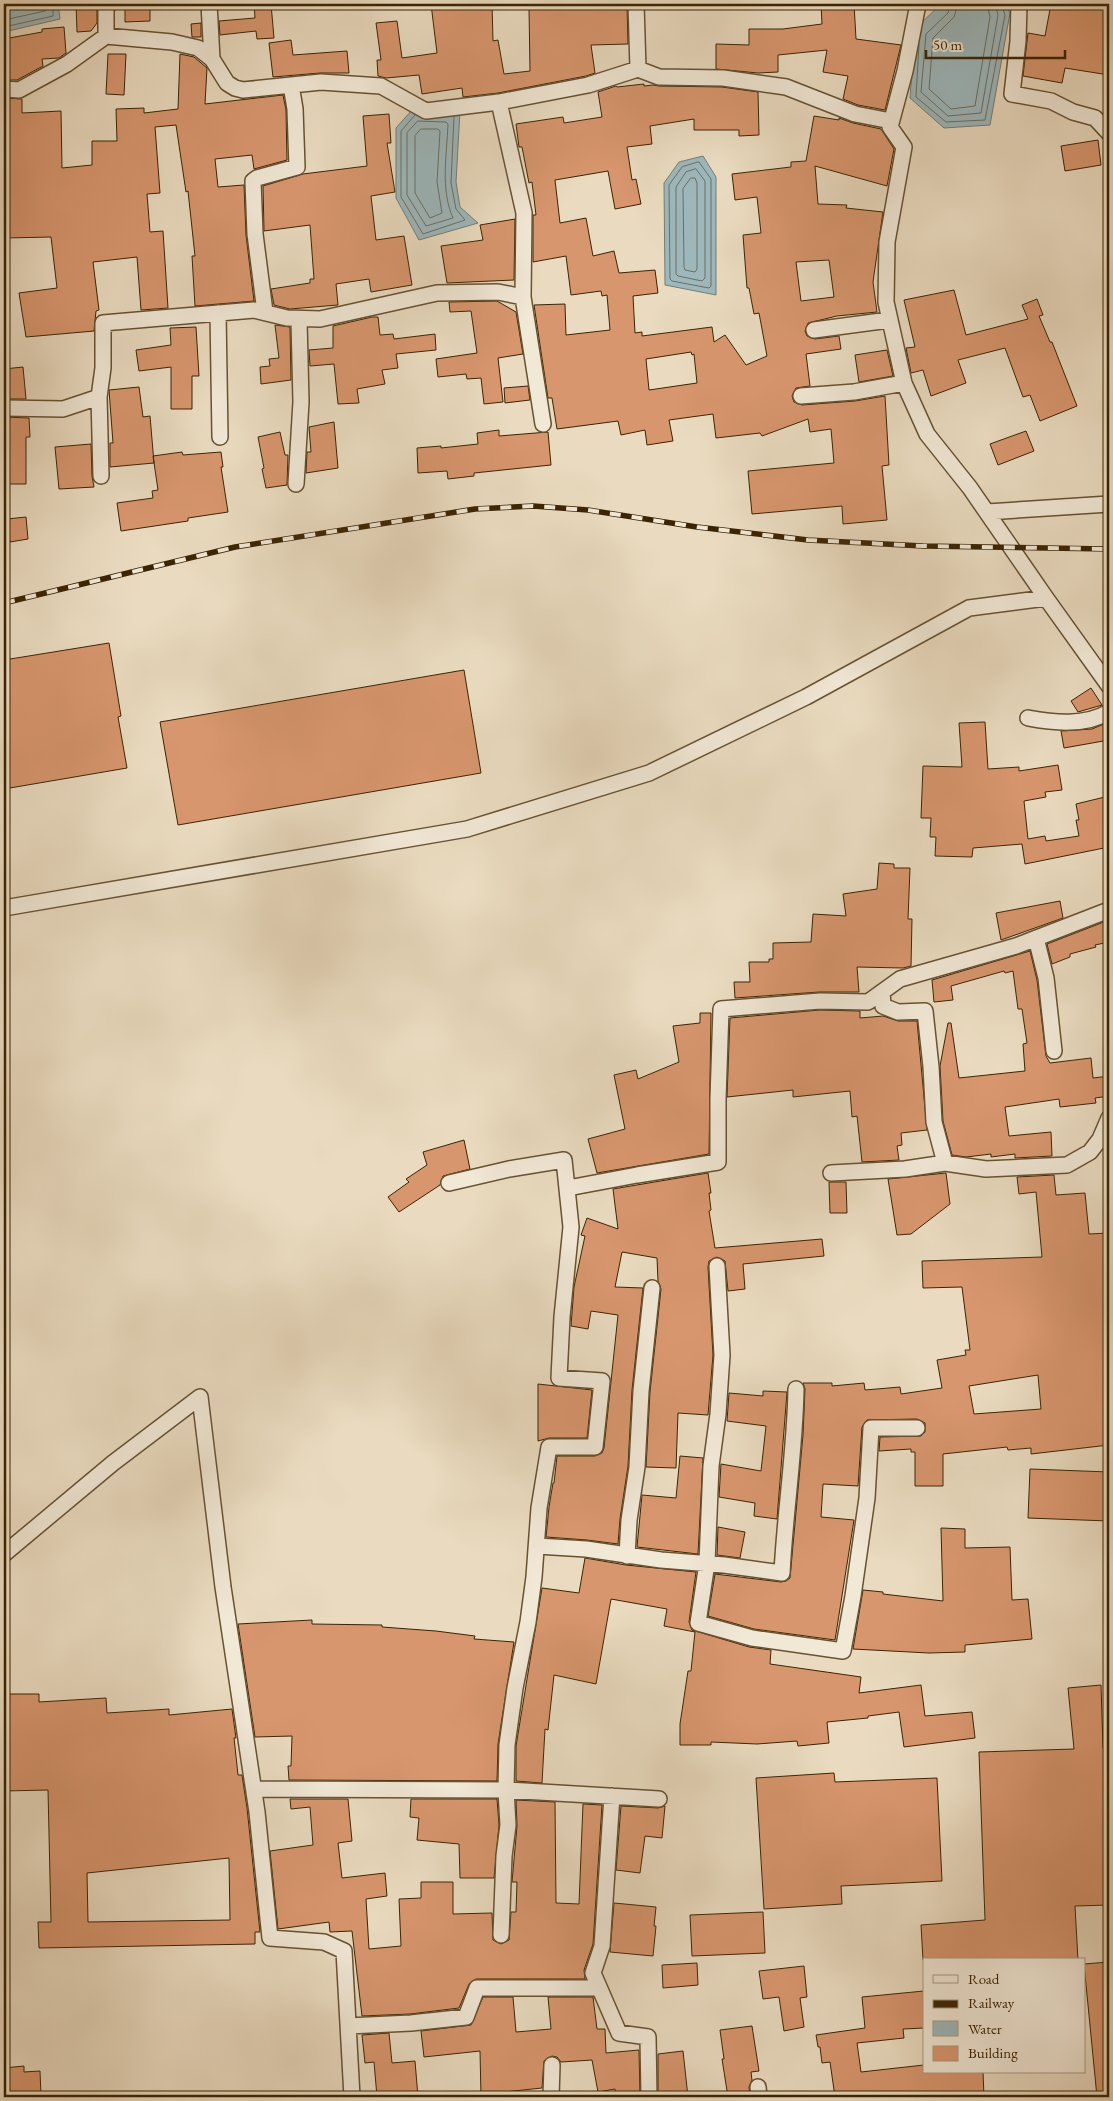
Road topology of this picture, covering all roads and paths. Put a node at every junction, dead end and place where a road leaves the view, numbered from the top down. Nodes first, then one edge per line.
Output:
1 (106, 4) edge
2 (209, 4) edge
3 (636, 4) edge
4 (918, 4) edge
5 (1019, 4) edge
6 (106, 36) junction
7 (212, 59) junction
8 (638, 69) junction
9 (291, 84) junction
10 (4, 89) edge
11 (499, 102) junction
12 (892, 122) junction
13 (1109, 133) edge
14 (523, 298) junction
15 (265, 312) junction
16 (218, 313) junction
17 (299, 320) junction
18 (889, 320) junction
19 (814, 330) dead end
20 (904, 383) junction
21 (801, 396) dead end
22 (99, 397) junction
23 (4, 408) edge
24 (543, 424) dead end
25 (220, 436) dead end
26 (101, 476) dead end
27 (296, 484) dead end
28 (1109, 504) edge
29 (987, 512) junction
30 (1046, 598) junction
31 (1109, 686) edge
32 (1109, 712) edge
33 (1028, 718) dead end
34 (4, 908) edge
35 (1109, 910) edge
36 (1036, 938) junction
37 (882, 992) junction
38 (1054, 1051) dead end
39 (1109, 1118) edge
40 (945, 1163) junction
41 (831, 1173) dead end
42 (449, 1183) dead end
43 (568, 1188) junction
44 (718, 1266) dead end
45 (652, 1288) dead end
46 (796, 1389) dead end
47 (917, 1428) dead end
48 (537, 1546) junction
49 (4, 1554) edge
50 (627, 1556) junction
51 (707, 1563) junction
52 (254, 1789) junction
53 (506, 1790) junction
54 (612, 1796) junction
55 (659, 1799) dead end
56 (501, 1935) dead end
57 (598, 1988) junction
58 (348, 2026) junction
59 (552, 2065) dead end
60 (352, 2097) edge
61 (551, 2097) edge
62 (649, 2097) edge

1 - 6 street
2 - 7 street
3 - 8 street
4 - 12 street
5 - 13 street
6 - 7 street
6 - 10 street
7 - 9 street
8 - 11 street
8 - 12 street
9 - 11 street
9 - 15 street
11 - 14 street
12 - 18 street
14 - 17 street
14 - 24 street
15 - 16 street
15 - 17 street
16 - 22 street
16 - 25 street
17 - 27 street
18 - 19 street
18 - 20 street
20 - 21 street
20 - 29 street
22 - 23 street
22 - 26 street
28 - 29 street
29 - 30 street
30 - 31 street
30 - 34 street
32 - 33 street
35 - 36 street
36 - 37 street
36 - 38 street
37 - 40 street
37 - 43 street
39 - 40 street
40 - 41 street
42 - 43 street
43 - 48 street
44 - 51 street
45 - 50 street
46 - 51 street
47 - 51 street
48 - 50 street
48 - 53 street
49 - 52 street
50 - 51 street
52 - 53 street
52 - 58 street
53 - 54 street
53 - 56 street
54 - 55 street
54 - 57 street
57 - 58 street
57 - 62 street
58 - 60 street
59 - 61 street

